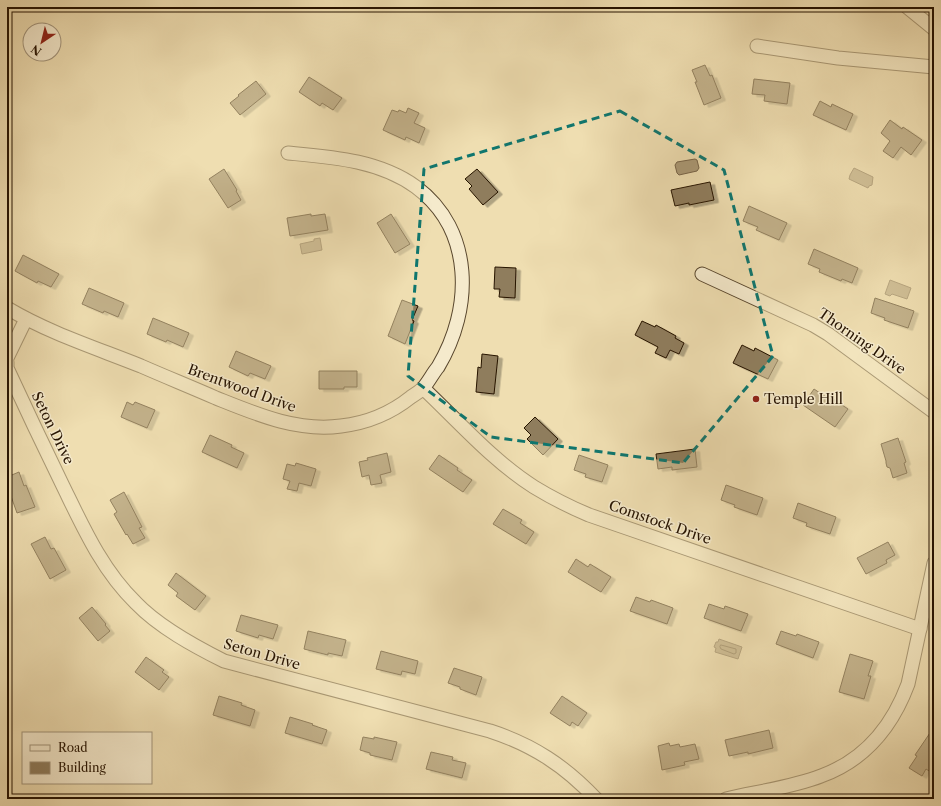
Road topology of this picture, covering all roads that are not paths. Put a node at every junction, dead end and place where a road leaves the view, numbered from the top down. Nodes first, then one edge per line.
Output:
1 (907, 7) edge
2 (934, 29) edge
3 (757, 46) dead end
4 (934, 66) edge
5 (288, 152) dead end
6 (702, 274) dead end
7 (7, 308) edge
8 (26, 319) junction
9 (7, 358) edge
10 (7, 362) edge
11 (423, 388) junction
12 (934, 412) edge
13 (934, 563) edge
14 (920, 629) junction
15 (596, 799) edge
16 (726, 799) edge

1 - 2 street
3 - 4 street
5 - 11 street, Brentwood Drive
6 - 12 street, Thorning Drive
7 - 8 street, Brentwood Drive
8 - 9 street
8 - 11 street, Brentwood Drive
10 - 15 street, Seton Drive
11 - 14 street, Comstock Drive
13 - 14 street
14 - 16 street

